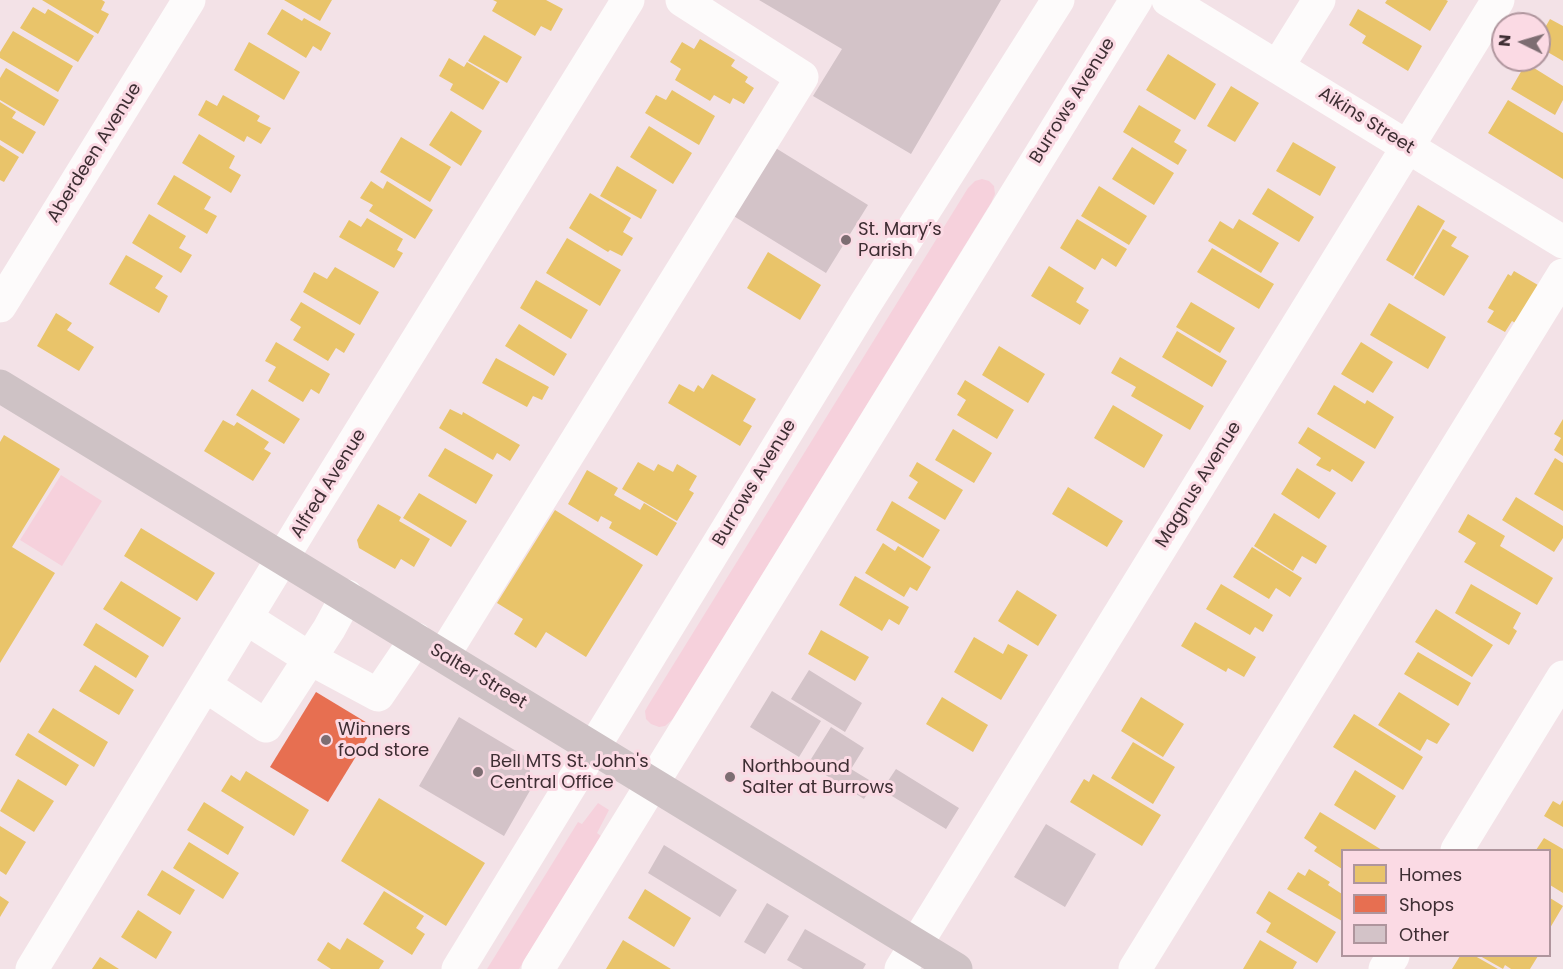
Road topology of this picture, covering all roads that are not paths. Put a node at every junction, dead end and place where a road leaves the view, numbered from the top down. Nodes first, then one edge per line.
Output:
1 (189, 0) edge
2 (628, 0) edge
3 (682, 0) edge
4 (1058, 0) edge
5 (1136, 0) edge
6 (1168, 0) edge
7 (1319, 0) edge
8 (1498, 0) edge
9 (1278, 66) junction
10 (1408, 147) junction
11 (1563, 242) edge
12 (1563, 275) edge
13 (0, 306) edge
14 (0, 386) edge
15 (282, 559) junction
16 (347, 596) junction
17 (246, 618) junction
18 (429, 647) junction
19 (309, 658) junction
20 (1563, 677) edge
21 (206, 686) junction
22 (594, 747) junction
23 (653, 783) junction
24 (1458, 849) edge
25 (908, 957) edge
26 (32, 969) edge
27 (458, 969) edge
28 (538, 969) edge
29 (956, 969) edge
30 (1135, 969) edge

1 - 13 street, Aberdeen Avenue
2 - 15 street, Alfred Avenue
3 - 18 street
4 - 22 street, Burrows Avenue
5 - 23 street, Burrows Avenue
6 - 9 street, Aikins Street
7 - 9 street
8 - 10 street, Magnus Avenue
9 - 10 street, Aikins Street
10 - 11 street, Aikins Street
10 - 25 street, Magnus Avenue
12 - 30 street
14 - 15 main road, Salter Street
15 - 16 main road, Salter Street
15 - 17 street, Alfred Avenue
16 - 18 main road, Salter Street
16 - 19 street
17 - 19 street
17 - 21 street, Alfred Avenue
18 - 19 street
18 - 22 main road, Salter Street
19 - 21 street
20 - 24 street
21 - 26 street, Alfred Avenue
22 - 23 main road, Salter Street
22 - 27 street, Burrows Avenue
23 - 25 main road, Salter Street
23 - 28 street, Burrows Avenue
25 - 29 main road, Salter Street

